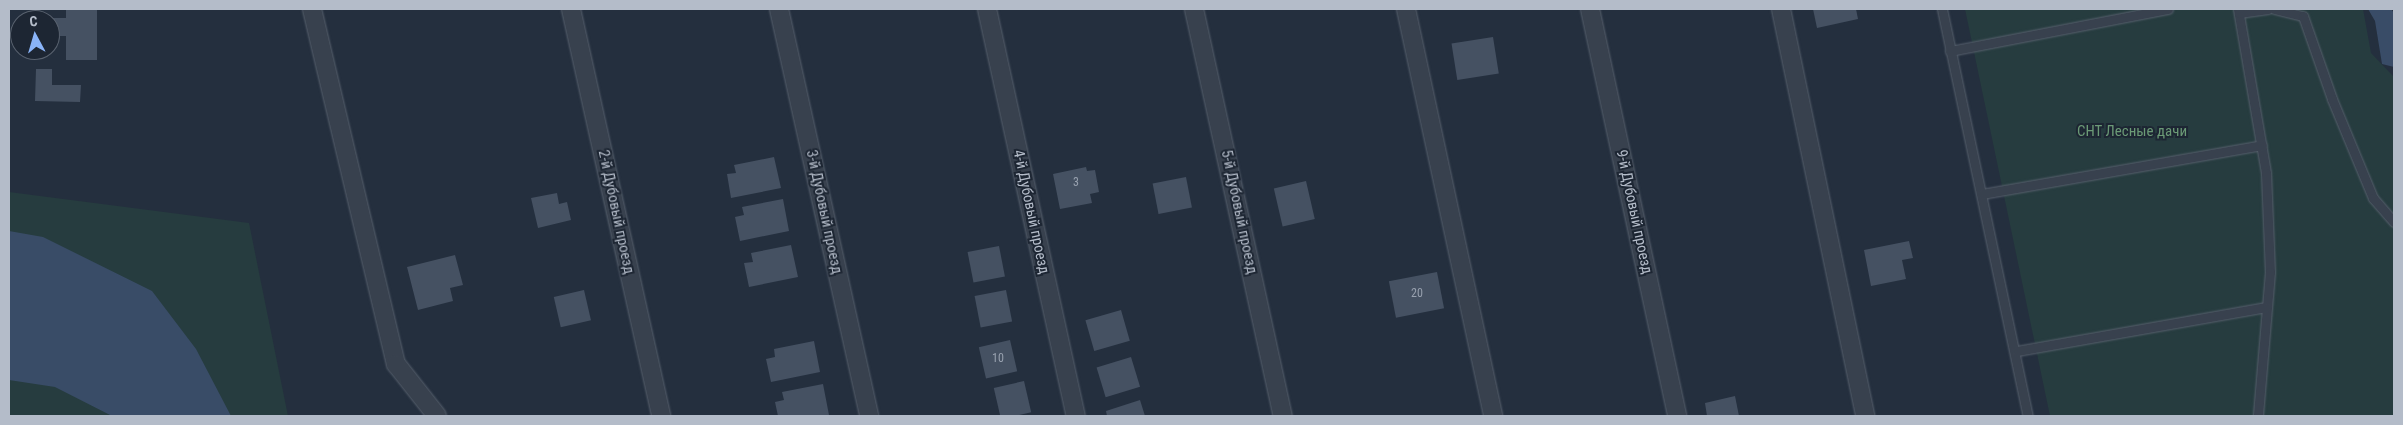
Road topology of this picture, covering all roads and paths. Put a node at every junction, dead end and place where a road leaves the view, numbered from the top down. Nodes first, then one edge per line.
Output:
1 (312, 9) edge
2 (571, 9) edge
3 (779, 9) edge
4 (986, 9) edge
5 (1194, 9) edge
6 (1406, 9) edge
7 (1590, 9) edge
8 (1781, 9) edge
9 (1942, 9) edge
10 (2168, 9) edge
11 (2268, 9) edge
12 (2274, 9) edge
13 (2238, 11) edge
14 (1950, 52) junction
15 (2262, 145) junction
16 (1982, 194) junction
17 (2394, 222) edge
18 (2266, 307) junction
19 (2017, 351) junction
20 (437, 416) edge
21 (661, 416) edge
22 (869, 416) edge
23 (1076, 416) edge
24 (1283, 416) edge
25 (1493, 416) edge
26 (1677, 416) edge
27 (1865, 416) edge
28 (2028, 416) edge
29 (2258, 416) edge

1 - 20 street
2 - 21 street, 2-й Дубовый проезд
3 - 22 street, 3-й Дубовый проезд
4 - 23 street, 4-й Дубовый проезд
5 - 24 street, 5-й Дубовый проезд
6 - 25 street
7 - 26 street, 9-й Дубовый проезд
8 - 27 street
9 - 14 lane
10 - 14 lane
11 - 13 lane
12 - 17 lane
13 - 15 lane
14 - 16 lane
15 - 16 lane
15 - 18 lane
16 - 19 lane
18 - 19 lane
18 - 29 lane
19 - 28 lane

